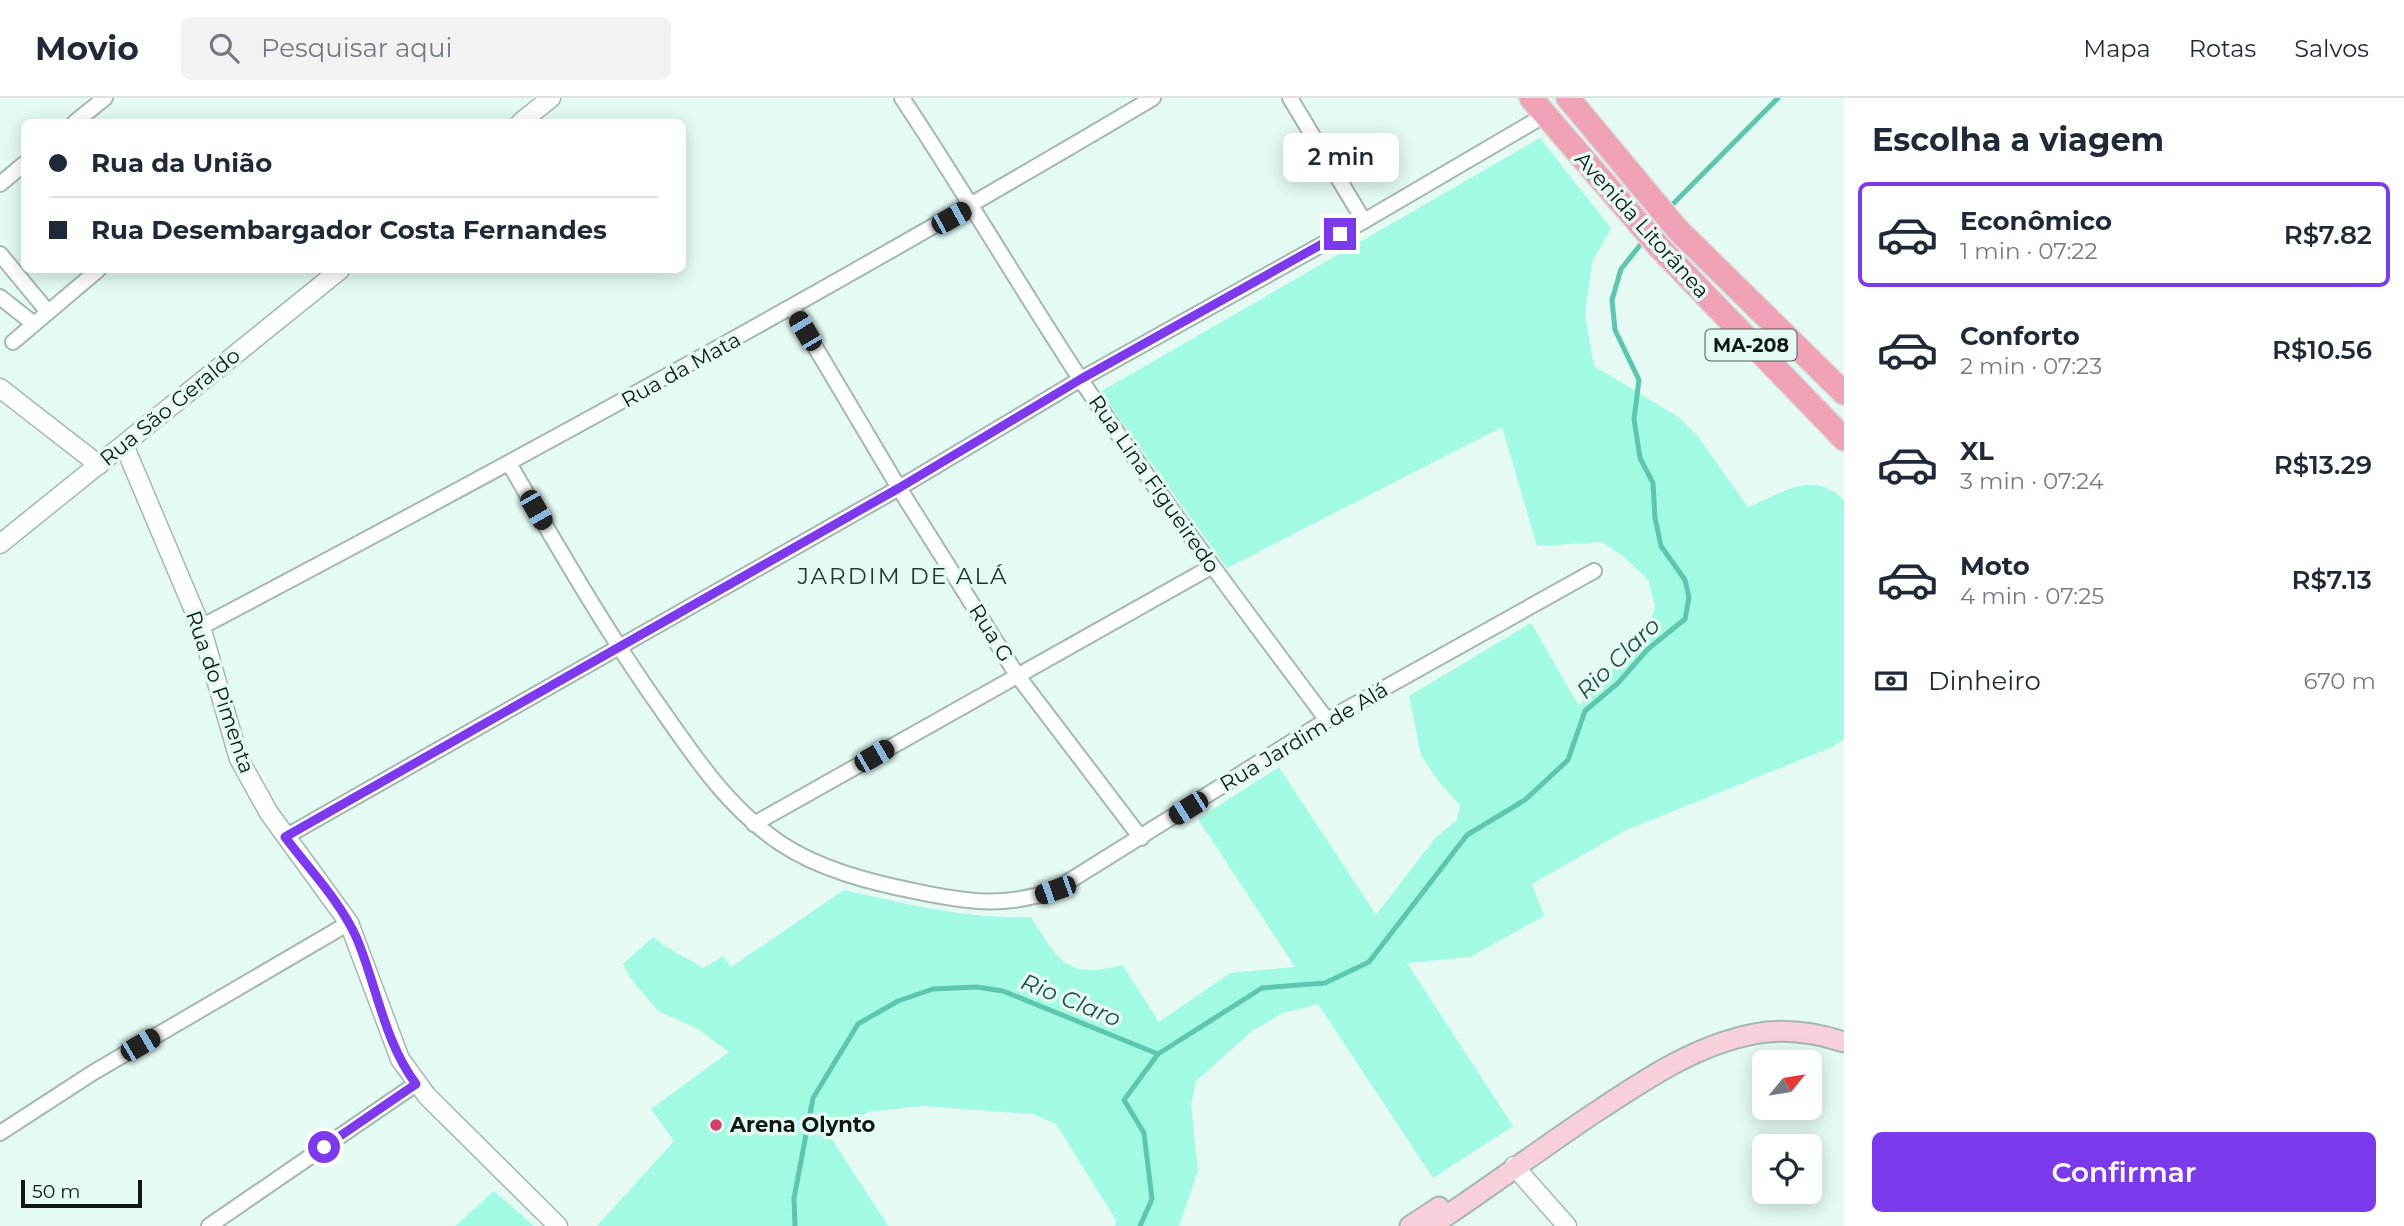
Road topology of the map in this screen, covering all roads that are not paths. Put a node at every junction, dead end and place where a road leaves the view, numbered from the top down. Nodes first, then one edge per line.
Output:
1 (104, 98) edge
2 (551, 98) edge
3 (902, 98) edge
4 (1153, 98) edge
5 (1290, 98) edge
6 (1568, 98) edge
7 (1580, 98) edge
8 (1538, 106) edge
9 (79, 119) edge
10 (525, 119) edge
11 (1608, 148) junction
12 (21, 166) edge
13 (0, 184) edge
14 (974, 205) junction
15 (1364, 221) junction
16 (0, 254) edge
17 (94, 273) edge
18 (336, 273) edge
19 (0, 297) edge
20 (792, 308) junction
21 (48, 312) junction
22 (34, 324) junction
23 (13, 342) dead end
24 (1081, 379) junction
25 (0, 388) edge
26 (1844, 393) edge
27 (1844, 439) edge
28 (124, 445) junction
29 (99, 465) junction
30 (510, 465) junction
31 (899, 488) junction
32 (0, 544) edge
33 (1211, 567) junction
34 (1594, 571) dead end
35 (201, 627) junction
36 (616, 646) junction
37 (1017, 675) junction
38 (1327, 720) junction
39 (754, 824) junction
40 (285, 837) junction
41 (1142, 838) junction
42 (349, 923) junction
43 (1844, 1042) edge
44 (416, 1084) junction
45 (0, 1133) edge
46 (1514, 1166) junction
47 (209, 1226) edge
48 (558, 1226) edge
49 (1410, 1226) edge
50 (1431, 1226) edge
51 (1567, 1226) edge

1 - 9 street
2 - 10 street
3 - 14 street, Rua Lina Figueiredo
4 - 14 street, Rua da Mata
5 - 15 street
6 - 11 main road, Avenida Litorânea / MA-208
7 - 11 main road
8 - 15 street
8 - 27 main road, Avenida Litorânea / MA-208
11 - 26 main road, Avenida Litorânea / MA-208
12 - 13 street
14 - 20 street, Rua da Mata
14 - 24 street, Rua Lina Figueiredo
15 - 24 street
16 - 21 street
17 - 21 street
18 - 28 street, Rua São Geraldo
19 - 22 street
20 - 30 street, Rua da Mata
20 - 31 street, Rua G
21 - 22 street
22 - 23 street
24 - 31 street
24 - 33 street, Rua Lina Figueiredo
25 - 29 street
28 - 29 street, Rua São Geraldo
28 - 35 street, Rua do Pimenta
29 - 32 street, Rua São Geraldo
30 - 35 street, Rua da Mata
30 - 36 street, Rua Jardim de Alá
31 - 36 street
31 - 37 street, Rua G
33 - 37 street
33 - 38 street, Rua Lina Figueiredo
34 - 38 street, Rua Jardim de Alá
35 - 40 street, Rua do Pimenta
36 - 39 street, Rua Jardim de Alá
36 - 40 street
37 - 39 street
37 - 41 street, Rua G
38 - 41 street, Rua Jardim de Alá
39 - 41 street, Rua Jardim de Alá
40 - 42 street, Rua do Pimenta
42 - 44 street, Rua do Pimenta
42 - 45 street
43 - 46 main road
44 - 47 street
44 - 48 street, Rua do Pimenta
46 - 49 main road
46 - 50 main road
46 - 51 street

